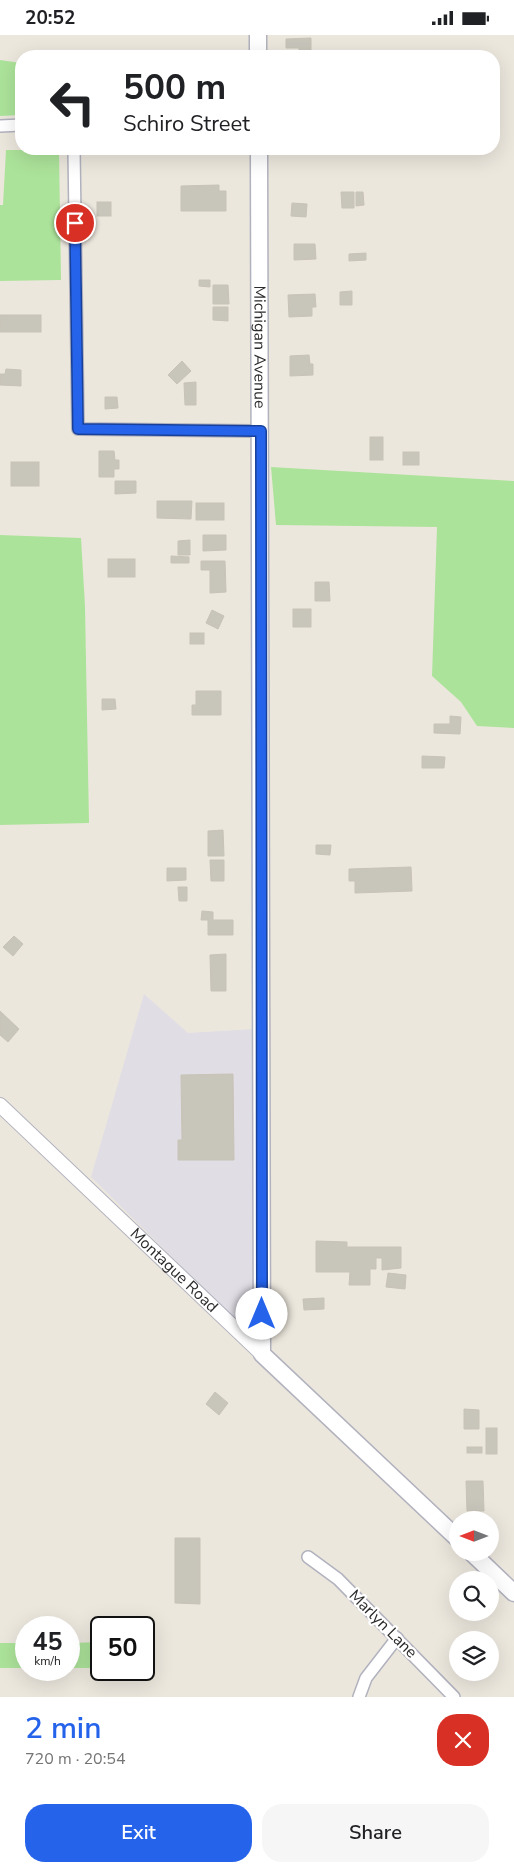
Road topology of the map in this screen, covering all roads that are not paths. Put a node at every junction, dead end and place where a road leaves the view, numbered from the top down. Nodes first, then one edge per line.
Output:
1 (258, 35) edge
2 (258, 50) edge
3 (15, 125) edge
4 (0, 126) edge
5 (74, 155) edge
6 (259, 155) edge
7 (261, 431) junction
8 (0, 1105) edge
9 (262, 1353) junction
10 (449, 1530) edge
11 (308, 1557) dead end
12 (480, 1561) edge
13 (514, 1593) edge
14 (397, 1638) junction
15 (359, 1697) edge
16 (454, 1697) edge

1 - 2 main road
3 - 4 street
5 - 7 street
6 - 7 main road, Michigan Avenue
7 - 9 main road, Michigan Avenue
8 - 9 street, Montague Road
9 - 10 main road, Montague Road
11 - 14 street, Marlyn Lane
12 - 13 main road
14 - 15 street
14 - 16 street, Marlyn Lane

